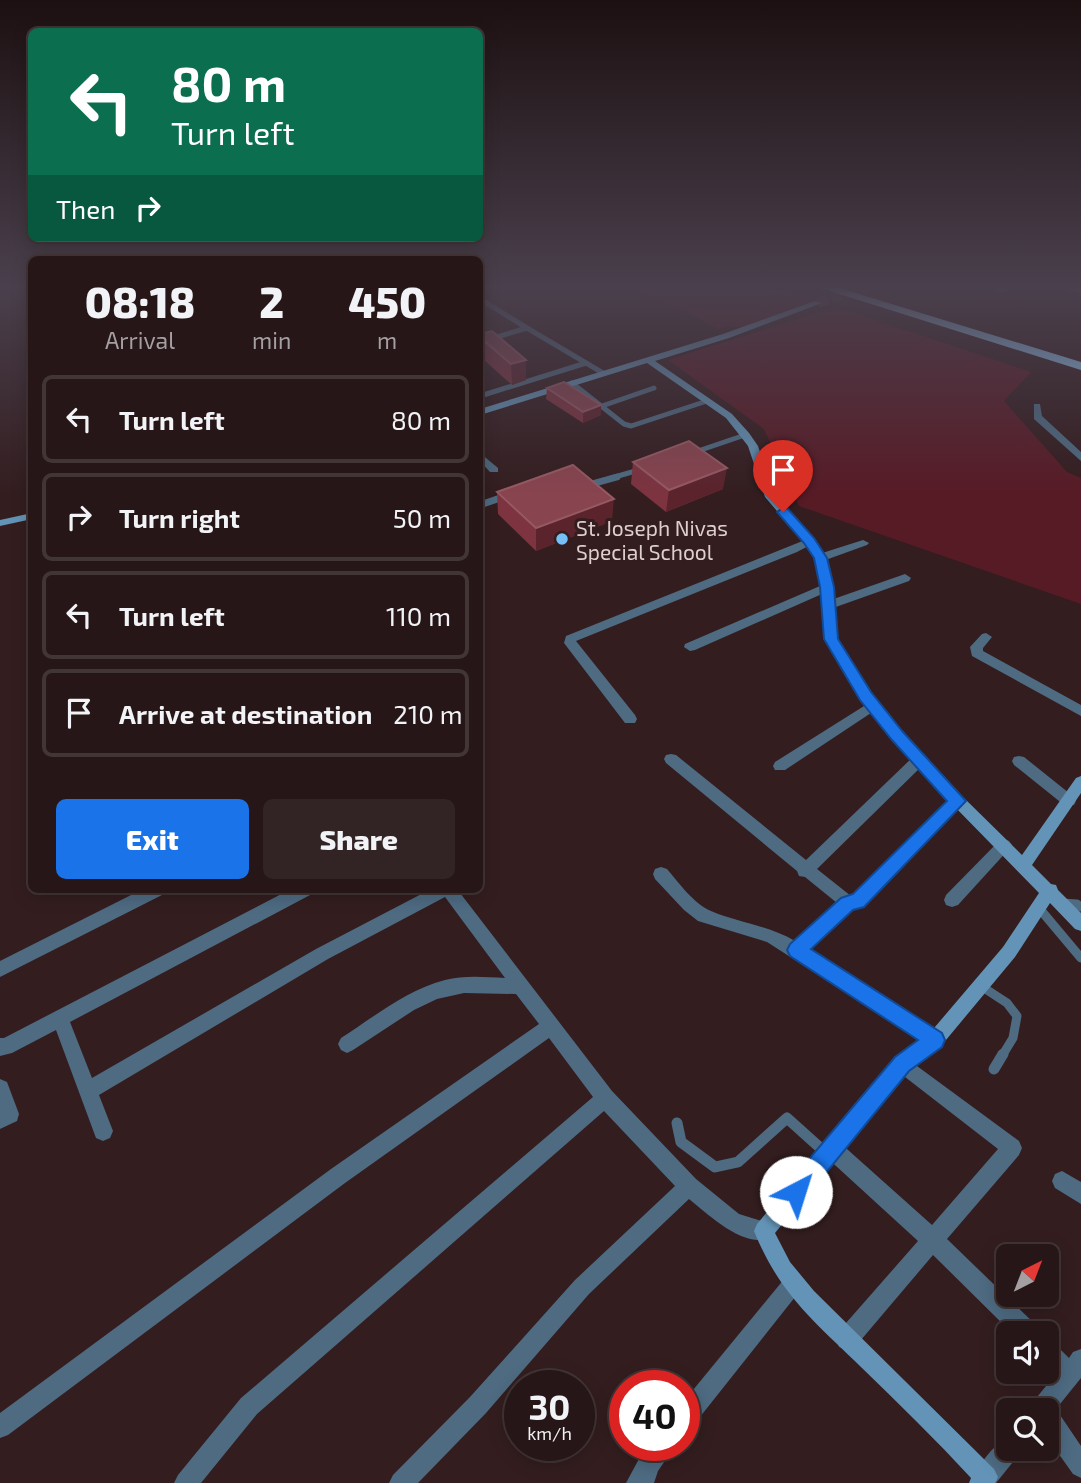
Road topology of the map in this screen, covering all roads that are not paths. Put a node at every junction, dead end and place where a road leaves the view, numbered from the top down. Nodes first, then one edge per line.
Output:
1 (573, 355) edge
2 (660, 355) edge
3 (1046, 355) edge
4 (648, 359) junction
5 (586, 363) junction
6 (1081, 366) edge
7 (603, 373) junction
8 (572, 383) junction
9 (654, 388) dead end
10 (483, 395) edge
11 (707, 401) junction
12 (601, 406) junction
13 (1037, 406) dead end
14 (483, 411) edge
15 (745, 435) junction
16 (686, 454) edge
17 (1081, 458) edge
18 (483, 459) edge
19 (648, 467) edge
20 (494, 470) dead end
21 (584, 485) edge
22 (511, 494) edge
23 (483, 504) edge
24 (28, 517) edge
25 (0, 523) edge
26 (810, 541) junction
27 (863, 543) dead end
28 (820, 558) junction
29 (905, 578) dead end
30 (827, 587) junction
31 (829, 605) junction
32 (986, 637) dead end
33 (690, 647) dead end
34 (872, 706) junction
35 (1081, 711) edge
36 (630, 719) dead end
37 (671, 759) dead end
38 (919, 759) junction
39 (1019, 761) dead end
40 (780, 766) dead end
41 (1080, 784) edge
42 (958, 801) junction
43 (1069, 801) junction
44 (1004, 845) junction
45 (1024, 864) junction
46 (805, 871) junction
47 (661, 874) dead end
48 (150, 893) edge
49 (298, 893) edge
50 (439, 893) edge
51 (450, 893) edge
52 (1056, 897) junction
53 (952, 900) dead end
54 (848, 903) junction
55 (1081, 907) edge
56 (1039, 908) junction
57 (1081, 924) edge
58 (796, 950) junction
59 (1081, 958) edge
60 (0, 969) edge
61 (521, 986) junction
62 (981, 986) junction
63 (60, 1018) junction
64 (551, 1026) junction
65 (935, 1040) junction
66 (347, 1044) dead end
67 (0, 1047) edge
68 (902, 1064) junction
69 (994, 1069) dead end
70 (0, 1088) edge
71 (88, 1091) junction
72 (605, 1098) junction
73 (0, 1120) edge
74 (677, 1123) dead end
75 (103, 1131) dead end
76 (829, 1151) junction
77 (1062, 1181) dead end
78 (689, 1186) junction
79 (1081, 1194) edge
80 (764, 1231) junction
81 (933, 1240) junction
82 (792, 1285) junction
83 (1016, 1321) edge
84 (847, 1339) junction
85 (1059, 1358) edge
86 (1076, 1367) edge
87 (1053, 1398) edge
88 (700, 1399) edge
89 (0, 1427) edge
90 (1059, 1434) edge
91 (651, 1461) edge
92 (999, 1461) edge
93 (1081, 1466) edge
94 (984, 1480) edge
95 (186, 1483) edge
96 (401, 1483) edge
97 (638, 1483) edge

1 - 5 lane
2 - 4 street
3 - 6 highway
4 - 7 street
4 - 11 street
5 - 7 lane
5 - 10 lane
7 - 8 street
8 - 12 lane
8 - 14 street
9 - 12 lane
11 - 12 lane
11 - 15 street
13 - 17 street
15 - 16 lane
15 - 26 street
18 - 20 street
19 - 21 lane
22 - 23 lane
24 - 25 street
26 - 28 street
26 - 36 street
27 - 28 street
28 - 30 street
29 - 31 street
30 - 31 street
30 - 33 street
31 - 34 street
32 - 35 street
34 - 38 street
34 - 40 street
37 - 46 street
38 - 42 street
38 - 46 street
39 - 43 street
41 - 43 street
42 - 44 street
42 - 54 street
43 - 45 street
44 - 45 street
44 - 53 street
45 - 52 street
46 - 54 street
47 - 58 street
48 - 60 street
49 - 63 street
50 - 71 street
51 - 61 street
52 - 55 lane
52 - 56 street
52 - 57 street
54 - 58 street
56 - 59 lane
56 - 62 street
58 - 65 street
61 - 64 street
61 - 66 street
62 - 65 street
62 - 69 lane
63 - 67 street
63 - 71 street
64 - 72 street
64 - 89 street
65 - 68 street
68 - 76 street
68 - 81 street
70 - 73 street
71 - 75 street
72 - 78 street
72 - 95 street
74 - 76 lane
76 - 80 street
76 - 81 street
77 - 79 street
78 - 80 street
78 - 96 street
80 - 82 street
81 - 83 street
81 - 84 street
82 - 84 street
82 - 88 street
84 - 94 street
85 - 86 street
86 - 87 street
90 - 93 street
91 - 97 street
92 - 94 street

